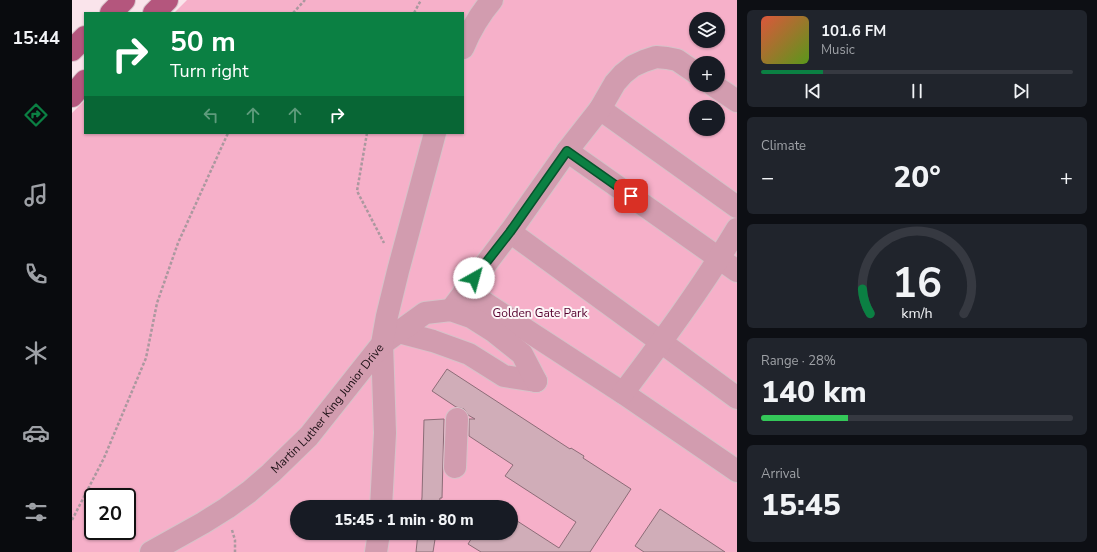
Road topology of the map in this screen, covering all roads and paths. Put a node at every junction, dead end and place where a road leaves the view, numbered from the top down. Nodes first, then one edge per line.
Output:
1 (124, 0) edge
2 (167, 0) edge
3 (304, 0) edge
4 (421, 0) edge
5 (492, 0) edge
6 (111, 12) edge
7 (155, 12) edge
8 (295, 12) edge
9 (415, 12) edge
10 (84, 38) edge
11 (464, 46) edge
12 (72, 50) edge
13 (689, 68) edge
14 (84, 82) edge
15 (724, 92) edge
16 (72, 96) edge
17 (737, 101) edge
18 (600, 109) junction
19 (228, 134) edge
20 (367, 134) edge
21 (435, 134) edge
22 (567, 151) junction
23 (737, 207) edge
24 (737, 229) edge
25 (510, 232) junction
26 (719, 258) junction
27 (398, 271) junction
28 (737, 271) edge
29 (465, 290) junction
30 (451, 310) junction
31 (391, 338) junction
32 (661, 342) junction
33 (623, 393) junction
34 (737, 398) edge
35 (456, 419) dead end
36 (455, 467) dead end
37 (737, 471) edge
38 (381, 500) edge
39 (72, 520) edge
40 (378, 540) edge
41 (151, 552) edge
42 (376, 552) edge

1 - 6 main road
2 - 7 main road
3 - 8 path
4 - 9 path
5 - 11 street
10 - 12 main road
13 - 18 street
14 - 16 main road
15 - 17 street
18 - 22 street
18 - 23 street
19 - 39 path
20 - 27 path
21 - 27 street, Martin Luther King Junior Drive
22 - 25 street
22 - 26 street
24 - 26 street
25 - 29 street
25 - 32 street
26 - 28 street
26 - 32 street
27 - 31 street, Martin Luther King Junior Drive
29 - 30 street
29 - 33 street
30 - 31 street
30 - 31 street
31 - 38 street
31 - 41 street, Martin Luther King Junior Drive
32 - 33 street
32 - 34 street
33 - 37 street
35 - 36 street
40 - 42 street

